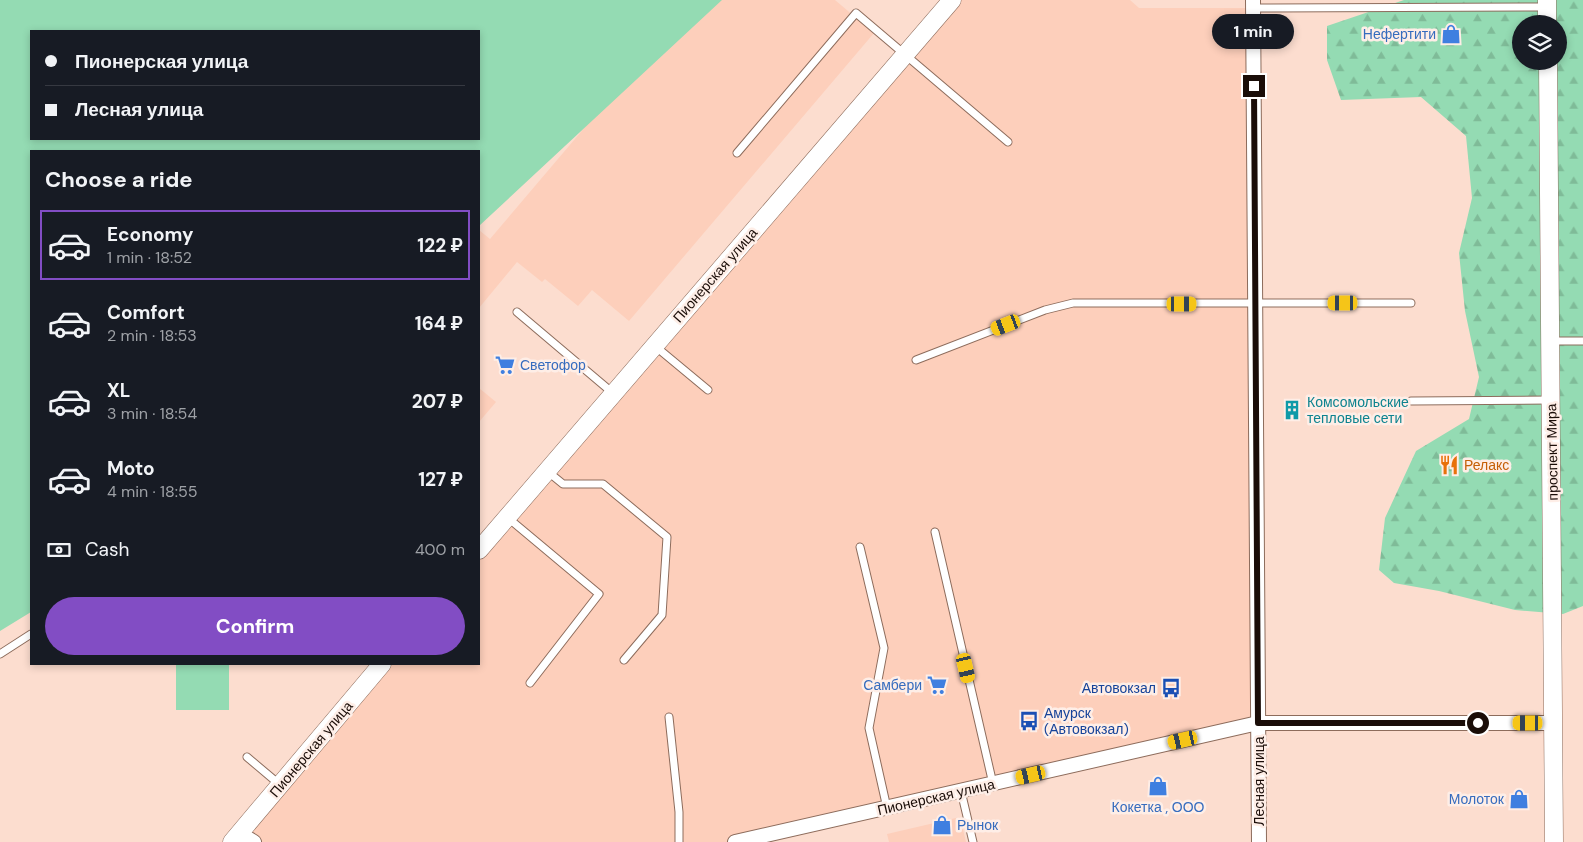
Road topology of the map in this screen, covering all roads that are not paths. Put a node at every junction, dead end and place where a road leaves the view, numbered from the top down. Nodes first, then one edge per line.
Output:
1 (952, 0) edge
2 (1253, 4) edge
3 (1547, 10) edge
4 (905, 55) junction
5 (1548, 70) edge
6 (1008, 142) dead end
7 (737, 153) dead end
8 (1411, 303) dead end
9 (1255, 304) junction
10 (517, 312) dead end
11 (1550, 341) junction
12 (1583, 341) edge
13 (655, 346) junction
14 (916, 360) dead end
15 (708, 390) dead end
16 (614, 394) junction
17 (1551, 400) junction
18 (1411, 401) dead end
19 (547, 471) junction
20 (507, 517) junction
21 (935, 532) dead end
22 (860, 547) dead end
23 (480, 549) edge
24 (30, 635) edge
25 (0, 654) edge
26 (624, 660) dead end
27 (381, 665) edge
28 (530, 683) dead end
29 (669, 718) dead end
30 (1258, 723) junction
31 (1554, 723) junction
32 (247, 757) dead end
33 (993, 784) junction
34 (280, 785) junction
35 (961, 791) junction
36 (887, 808) junction
37 (242, 839) edge
38 (679, 842) edge
39 (735, 842) edge
40 (973, 842) edge
41 (1259, 842) edge
42 (1554, 842) edge

1 - 4 street, Пионерская улица
2 - 3 lane
2 - 9 street, Лесная улица
4 - 6 lane
4 - 7 lane
4 - 13 street, Пионерская улица
5 - 11 street, проспект Мира
8 - 9 lane
9 - 14 lane
9 - 30 street, Лесная улица
10 - 16 lane
11 - 12 lane
11 - 17 street, проспект Мира
13 - 15 lane
13 - 16 street, Пионерская улица
16 - 19 street, Пионерская улица
17 - 18 lane
17 - 31 street, проспект Мира
19 - 20 street, Пионерская улица
19 - 26 lane
20 - 23 street, Пионерская улица
20 - 28 lane
21 - 33 lane
22 - 36 lane
24 - 25 lane
27 - 34 street, Пионерская улица
29 - 38 lane
30 - 31 street, Пионерская улица
30 - 33 street, Пионерская улица
30 - 41 street, Лесная улица
31 - 42 street, проспект Мира
32 - 34 lane
33 - 35 street, Пионерская улица
34 - 37 street, Пионерская улица
35 - 36 street, Пионерская улица
35 - 40 lane
36 - 39 street, Пионерская улица

